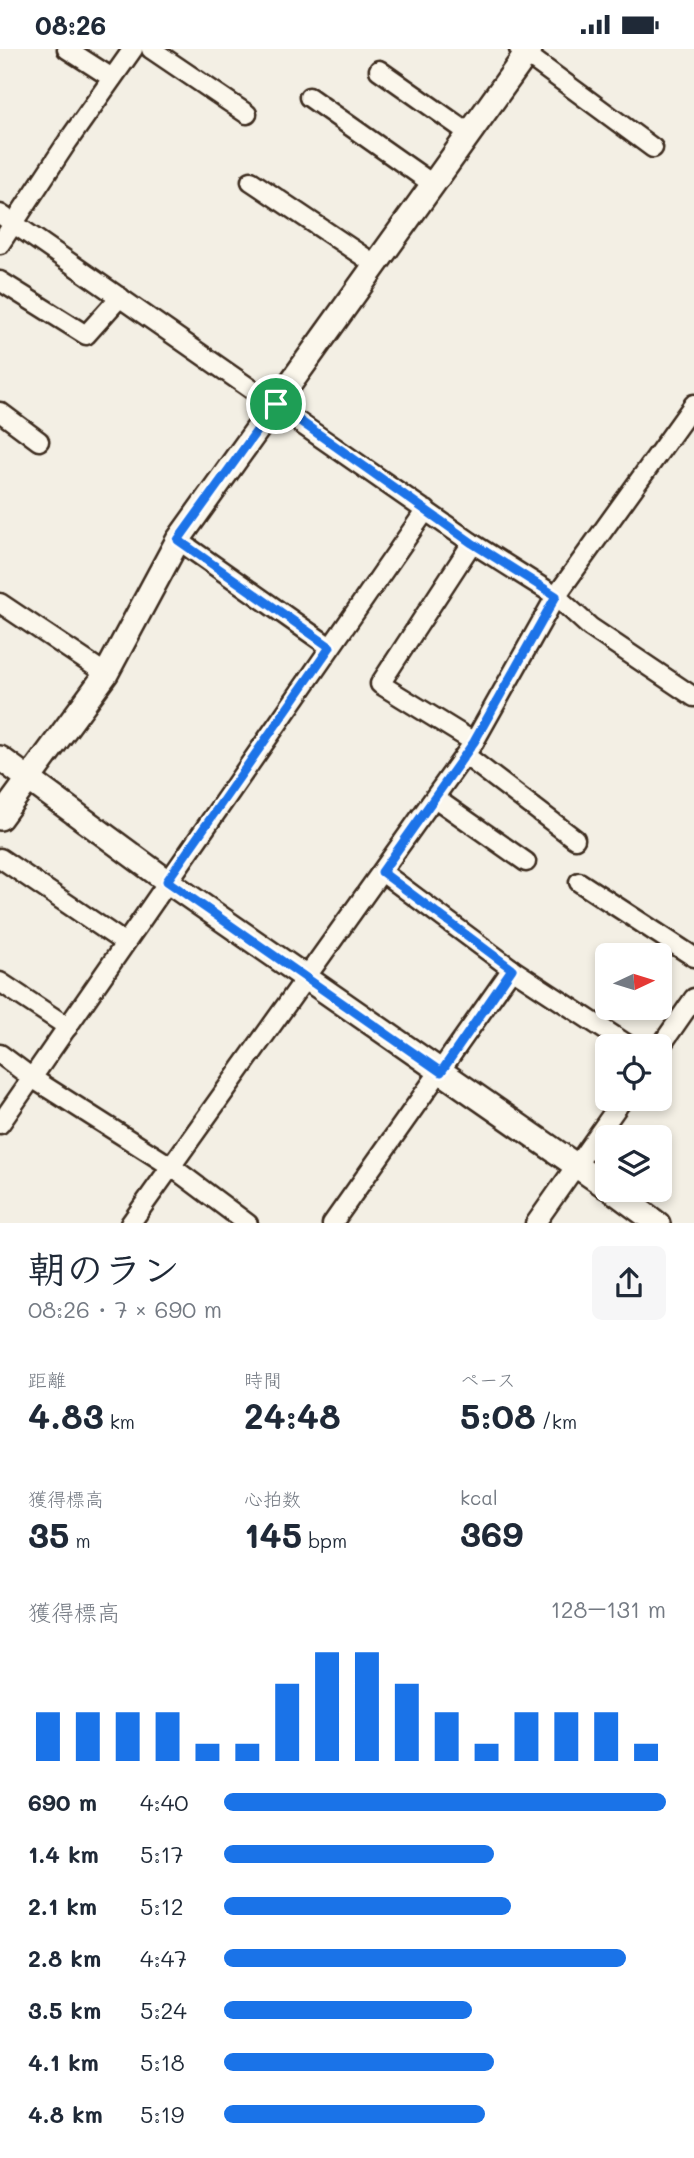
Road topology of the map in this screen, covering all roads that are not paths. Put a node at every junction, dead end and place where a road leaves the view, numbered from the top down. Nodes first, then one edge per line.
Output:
1 (67, 49) edge
2 (133, 49) edge
3 (151, 49) edge
4 (525, 51) edge
5 (379, 70) dead end
6 (112, 78) junction
7 (309, 97) dead end
8 (247, 114) dead end
9 (470, 134) junction
10 (653, 148) dead end
11 (251, 181) dead end
12 (434, 185) junction
13 (7, 219) edge
14 (0, 244) edge
15 (376, 265) junction
16 (0, 281) edge
17 (120, 297) junction
18 (276, 404) junction
19 (694, 404) edge
20 (0, 412) edge
21 (39, 441) dead end
22 (426, 510) junction
23 (178, 540) junction
24 (472, 543) junction
25 (556, 596) junction
26 (0, 603) edge
27 (330, 647) junction
28 (106, 674) junction
29 (694, 697) edge
30 (470, 749) junction
31 (0, 758) edge
32 (28, 778) junction
33 (435, 799) junction
34 (0, 818) edge
35 (575, 839) dead end
36 (0, 858) edge
37 (526, 862) dead end
38 (382, 872) junction
39 (167, 881) junction
40 (579, 882) dead end
41 (125, 943) junction
42 (694, 957) edge
43 (512, 969) junction
44 (306, 979) junction
45 (0, 982) edge
46 (694, 998) edge
47 (68, 1027) junction
48 (611, 1034) edge
49 (669, 1034) edge
50 (0, 1054) edge
51 (441, 1072) junction
52 (32, 1078) junction
53 (615, 1111) edge
54 (0, 1124) edge
55 (577, 1165) junction
56 (172, 1167) junction
57 (595, 1178) edge
58 (629, 1202) edge
59 (130, 1223) edge
60 (248, 1223) edge
61 (332, 1223) edge
62 (535, 1223) edge
63 (658, 1223) edge

1 - 6 street
2 - 6 street
3 - 8 street
4 - 9 street
4 - 10 street
5 - 9 street
6 - 13 street
7 - 12 street
9 - 12 street
11 - 15 street
12 - 15 street
13 - 14 street
13 - 17 street
15 - 18 street
16 - 17 street
17 - 18 street
18 - 22 street
18 - 23 street
19 - 25 street
20 - 21 street
22 - 24 street
22 - 27 street
23 - 27 street
23 - 28 street
24 - 25 street
24 - 30 street
25 - 29 street
25 - 30 street
26 - 28 street
27 - 39 street
28 - 32 street
30 - 33 street
30 - 35 street
31 - 32 street
32 - 34 street
32 - 39 street
33 - 37 street
33 - 38 street
36 - 41 street
38 - 43 street
38 - 44 street
39 - 41 street
39 - 44 street
40 - 42 street
41 - 47 street
43 - 48 street
43 - 51 street
44 - 51 street
44 - 56 street
45 - 47 street
46 - 49 street
47 - 52 street
50 - 52 street
51 - 55 street
51 - 61 street
52 - 54 street
52 - 56 street
53 - 55 street
55 - 57 street
55 - 62 street
56 - 59 street
56 - 60 street
58 - 63 street

